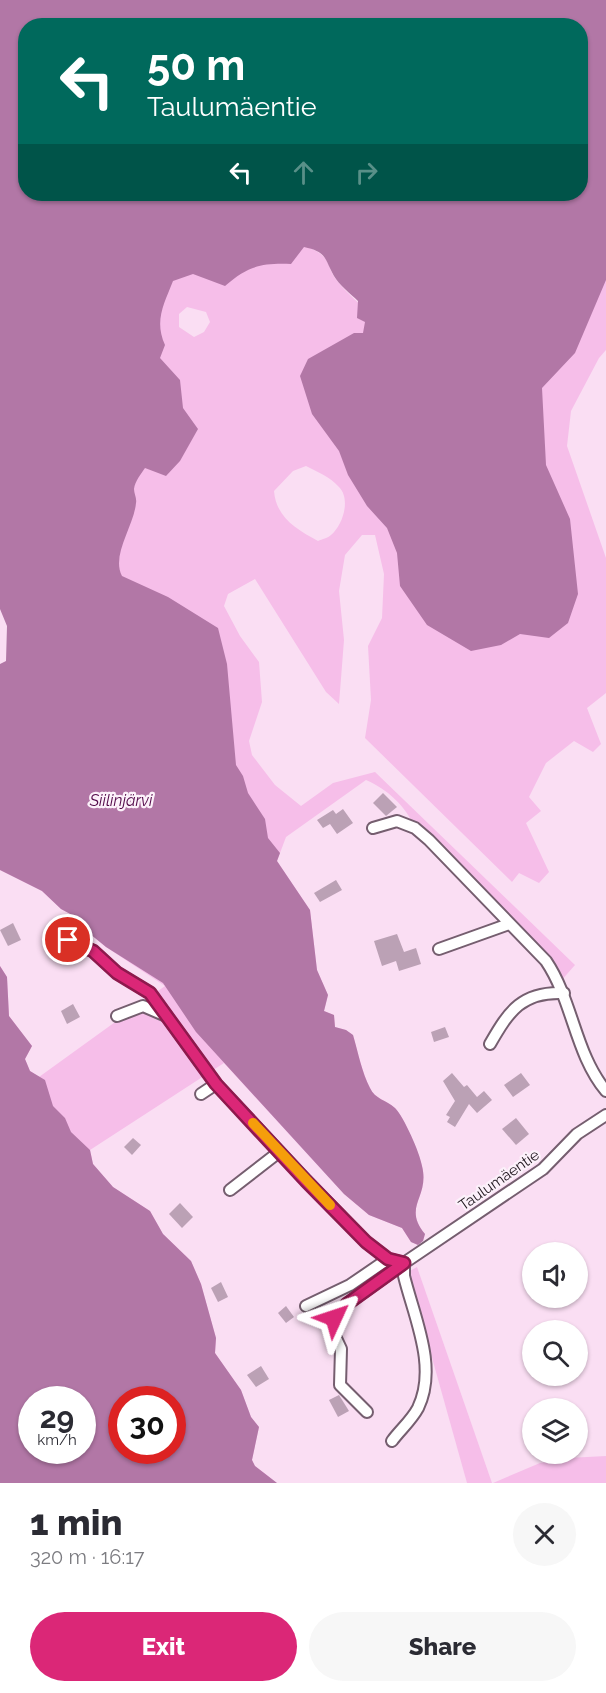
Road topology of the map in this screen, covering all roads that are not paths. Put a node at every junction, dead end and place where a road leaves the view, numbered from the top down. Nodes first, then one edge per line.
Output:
1 (373, 828) dead end
2 (509, 924) junction
3 (53, 943) dead end
4 (439, 948) dead end
5 (564, 993) junction
6 (164, 1015) junction
7 (117, 1016) dead end
8 (490, 1044) dead end
9 (216, 1084) junction
10 (606, 1090) edge
11 (201, 1094) dead end
12 (606, 1115) edge
13 (279, 1152) junction
14 (230, 1190) dead end
15 (388, 1259) junction
16 (404, 1263) junction
17 (306, 1306) dead end
18 (368, 1412) dead end
19 (392, 1441) dead end

1 - 2 street
2 - 4 street
2 - 5 street
3 - 6 street
5 - 8 street
5 - 10 street
6 - 7 street
6 - 9 street
9 - 11 street
9 - 13 street
12 - 16 street, Taulumäentie
13 - 14 street
13 - 15 street
15 - 16 street
15 - 17 street
16 - 18 street, Taulumäentie
16 - 19 street

